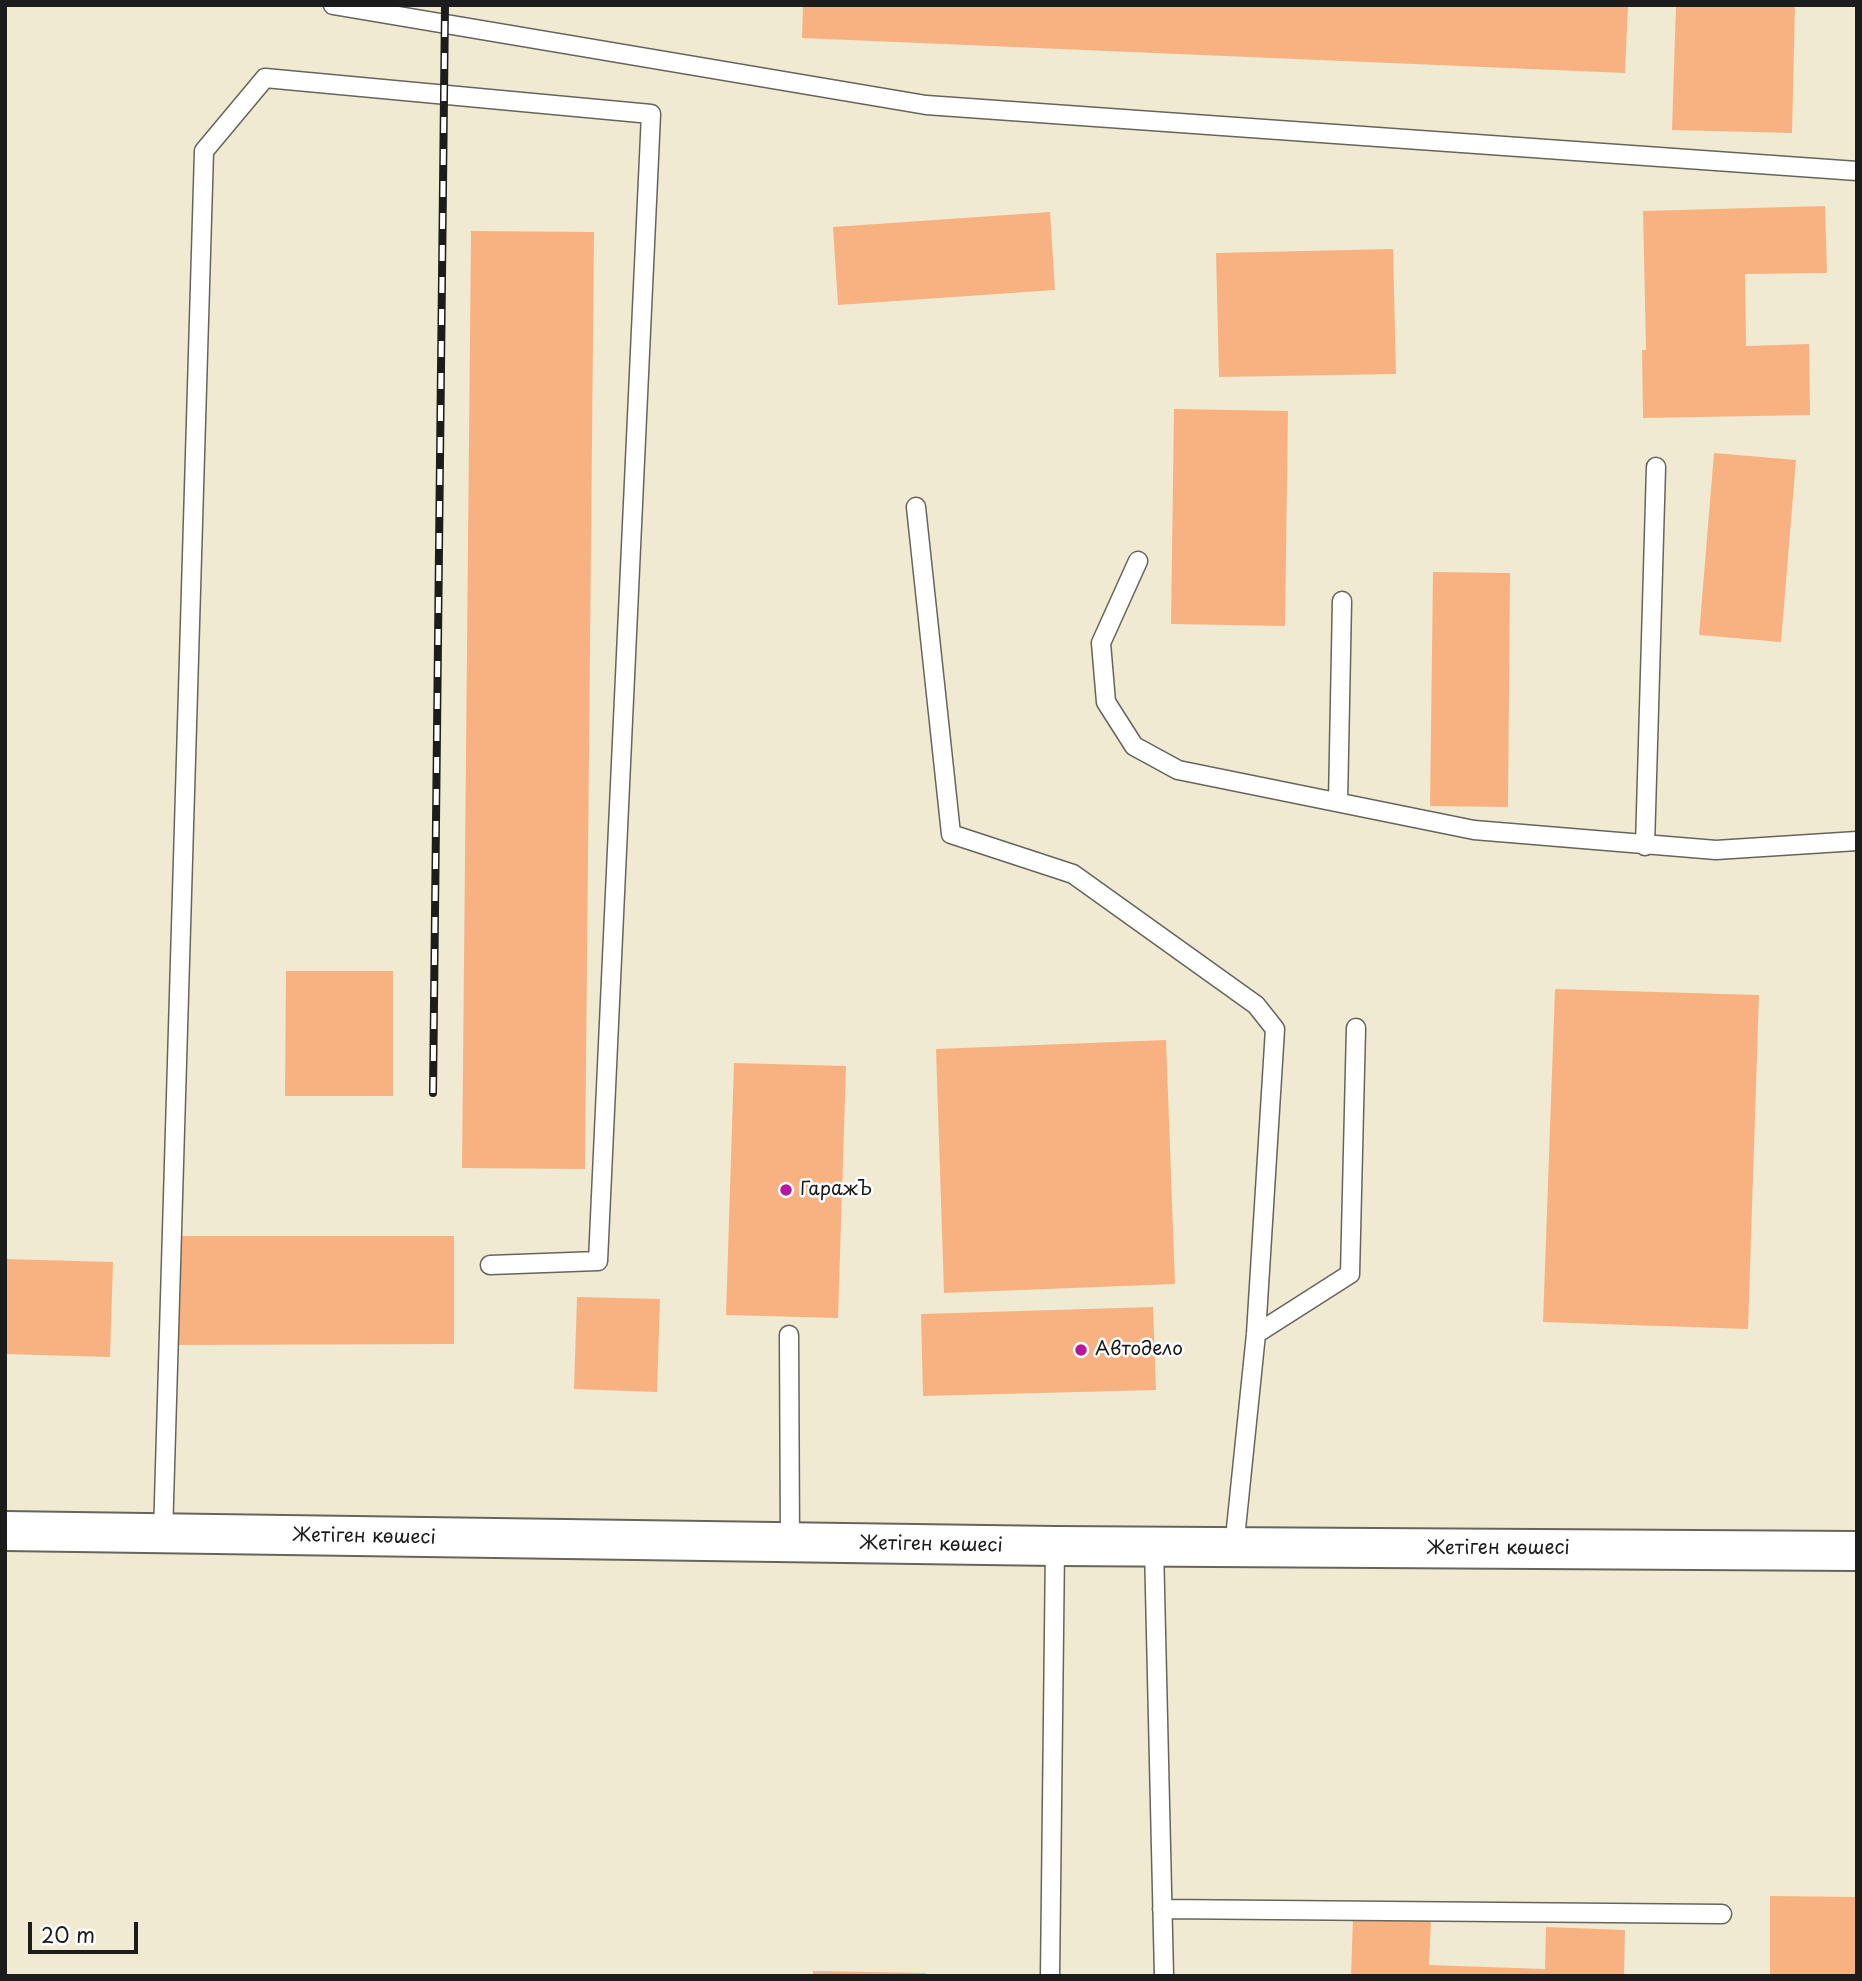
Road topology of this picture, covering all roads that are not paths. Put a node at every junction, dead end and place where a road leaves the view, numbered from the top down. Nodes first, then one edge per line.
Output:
1 (332, 5) edge
2 (1857, 171) edge
3 (1656, 467) dead end
4 (916, 506) dead end
5 (1138, 561) dead end
6 (1342, 601) dead end
7 (1338, 802) junction
8 (1857, 841) edge
9 (1645, 846) junction
10 (1356, 1028) dead end
11 (490, 1265) dead end
12 (1256, 1334) junction
13 (789, 1335) dead end
14 (5, 1531) edge
15 (163, 1534) junction
16 (790, 1543) junction
17 (1055, 1546) junction
18 (1154, 1547) junction
19 (1234, 1548) junction
20 (1857, 1551) edge
21 (1162, 1909) junction
22 (1722, 1914) dead end
23 (1050, 1976) edge
24 (1164, 1976) edge

1 - 2 lane
3 - 9 lane
4 - 12 lane
5 - 7 lane
6 - 7 lane
7 - 9 lane
8 - 9 lane
10 - 12 lane
11 - 15 lane
12 - 19 lane
13 - 16 lane
14 - 15 street, Жетіген көшесі
15 - 16 street, Жетіген көшесі
16 - 17 street, Жетіген көшесі
17 - 18 street, Жетіген көшесі
17 - 23 lane
18 - 19 street, Жетіген көшесі
18 - 21 lane
19 - 20 street, Жетіген көшесі
21 - 22 lane
21 - 24 lane

